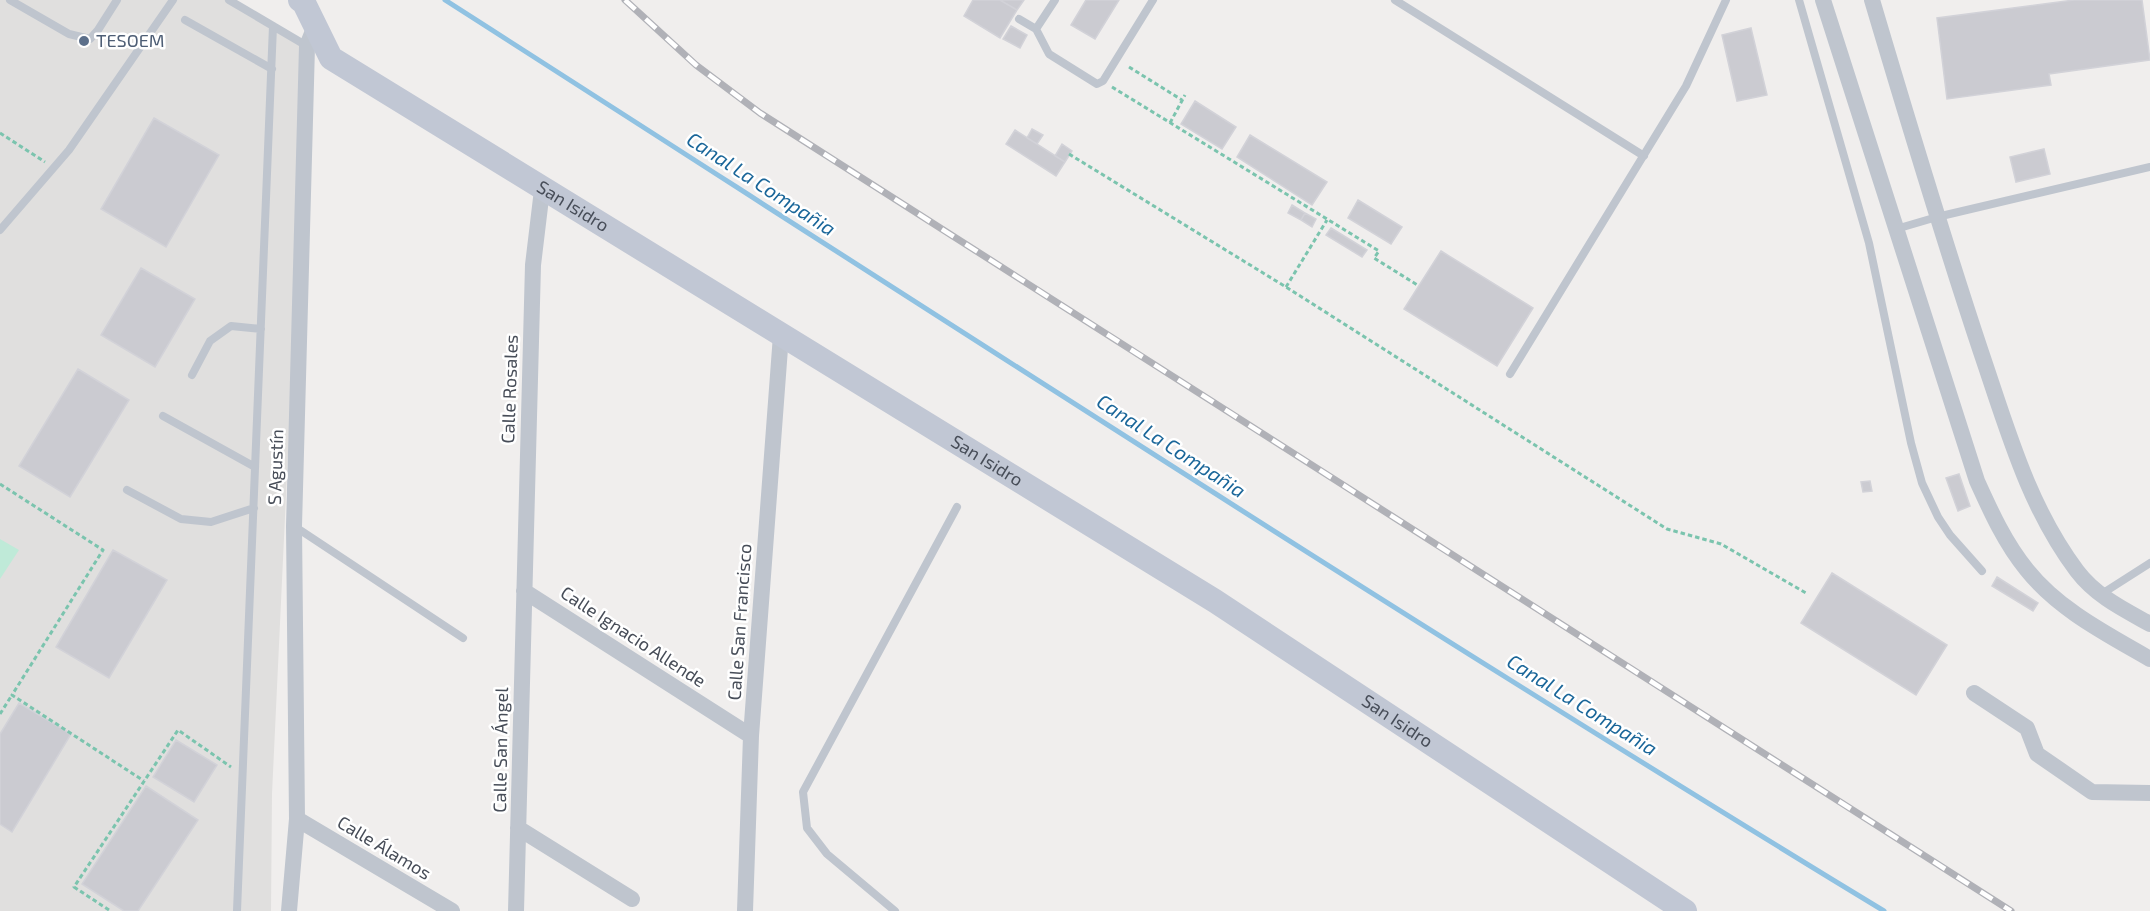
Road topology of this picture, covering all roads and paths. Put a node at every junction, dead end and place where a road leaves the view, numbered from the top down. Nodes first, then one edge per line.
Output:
1 (10, 0) edge
2 (117, 0) edge
3 (173, 0) edge
4 (229, 0) edge
5 (1054, 0) edge
6 (1153, 0) edge
7 (1395, 0) edge
8 (1726, 0) edge
9 (1799, 0) edge
10 (1823, 0) edge
11 (1872, 0) edge
12 (302, 1) edge
13 (1019, 19) dead end
14 (185, 20) dead end
15 (273, 26) junction
16 (1036, 29) junction
17 (311, 36) junction
18 (1129, 67) dead end
19 (272, 69) junction
20 (1103, 81) junction
21 (1185, 95) dead end
22 (1182, 100) junction
23 (1170, 123) junction
24 (0, 133) edge
25 (1069, 154) dead end
26 (1644, 156) junction
27 (54, 167) junction
28 (2150, 167) edge
29 (542, 190) junction
30 (1937, 217) junction
31 (1327, 220) junction
32 (1896, 229) junction
33 (0, 230) edge
34 (1419, 286) dead end
35 (1286, 287) junction
36 (261, 328) junction
37 (781, 335) junction
38 (1510, 374) dead end
39 (192, 375) dead end
40 (163, 416) dead end
41 (255, 467) junction
42 (0, 484) edge
43 (127, 490) dead end
44 (957, 507) dead end
45 (254, 508) junction
46 (294, 526) junction
47 (2150, 563) edge
48 (1982, 571) dead end
49 (524, 591) junction
50 (1806, 593) dead end
51 (2099, 595) junction
52 (2150, 624) edge
53 (463, 638) dead end
54 (2150, 659) edge
55 (1974, 693) dead end
56 (12, 695) junction
57 (0, 714) edge
58 (751, 736) junction
59 (243, 775) junction
60 (144, 781) junction
61 (2150, 793) edge
62 (297, 819) junction
63 (518, 828) junction
64 (632, 899) dead end
65 (110, 910) edge
66 (237, 911) edge
67 (290, 911) edge
68 (452, 911) edge
69 (516, 911) edge
70 (745, 911) edge
71 (895, 911) edge
72 (1685, 911) edge

1 - 2 lane
3 - 27 lane
4 - 15 lane
5 - 16 lane
6 - 20 lane
7 - 26 lane
8 - 26 lane
9 - 48 lane
10 - 32 street
11 - 30 street
12 - 17 main road, San Isidro
13 - 16 lane
14 - 19 lane
15 - 17 lane
15 - 19 lane
16 - 20 lane
17 - 29 main road, San Isidro
17 - 46 street, S Agustín
18 - 22 path
19 - 36 lane
20 - 23 path
21 - 22 path
22 - 23 path
23 - 31 path
24 - 27 path
25 - 35 path
26 - 38 lane
27 - 33 lane
28 - 30 lane
29 - 37 main road, San Isidro
29 - 49 street, Calle Rosales
30 - 32 lane
30 - 51 street
31 - 34 path
31 - 35 path
32 - 54 street
35 - 50 path
36 - 39 lane
36 - 41 lane
37 - 58 street, Calle San Francisco
37 - 72 main road, San Isidro
40 - 41 lane
41 - 45 lane
42 - 56 path
43 - 45 lane
44 - 71 lane
45 - 59 lane
46 - 53 lane
46 - 62 street, S Agustín
47 - 51 lane
49 - 58 street, Calle Ignacio Allende
49 - 63 street, Calle San Ángel
51 - 52 street
55 - 61 street
56 - 57 path
56 - 60 path
58 - 70 street, Calle San Francisco
59 - 60 path
59 - 66 lane
60 - 65 path
62 - 67 street, S Agustín
62 - 68 street, Calle Álamos
63 - 64 street
63 - 69 street, Calle San Ángel

